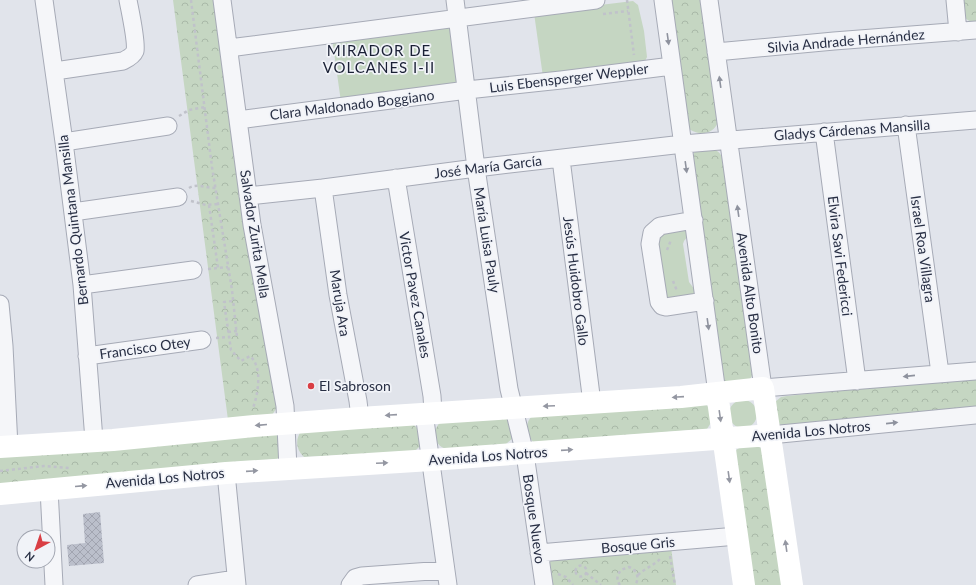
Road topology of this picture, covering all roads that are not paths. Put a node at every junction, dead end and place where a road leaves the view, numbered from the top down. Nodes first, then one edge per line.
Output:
1 (44, 0) edge
2 (128, 0) edge
3 (222, 0) edge
4 (455, 0) edge
5 (596, 0) edge
6 (663, 0) edge
7 (709, 0) edge
8 (955, 0) edge
9 (457, 18) junction
10 (976, 30) edge
11 (958, 32) junction
12 (229, 48) junction
13 (716, 52) junction
14 (672, 66) junction
15 (55, 71) junction
16 (467, 90) junction
17 (238, 120) junction
18 (976, 120) edge
19 (906, 125) junction
20 (168, 126) dead end
21 (824, 132) junction
22 (728, 140) junction
23 (64, 142) junction
24 (683, 144) junction
25 (561, 159) junction
26 (476, 168) junction
27 (396, 178) junction
28 (323, 188) junction
29 (248, 196) junction
30 (178, 197) dead end
31 (73, 212) junction
32 (694, 220) junction
33 (199, 270) road end
34 (82, 285) junction
35 (705, 301) junction
36 (0, 304) edge
37 (202, 340) dead end
38 (87, 356) junction
39 (976, 371) edge
40 (940, 373) junction
41 (857, 381) junction
42 (763, 388) junction
43 (717, 393) junction
44 (592, 403) junction
45 (514, 408) junction
46 (429, 413) junction
47 (976, 415) edge
48 (360, 418) junction
49 (286, 423) junction
50 (770, 435) junction
51 (723, 439) junction
52 (94, 440) junction
53 (4, 447) edge
54 (525, 454) junction
55 (431, 460) junction
56 (288, 468) junction
57 (226, 473) junction
58 (49, 489) junction
59 (0, 494) edge
60 (737, 536) junction
61 (539, 553) junction
62 (447, 578) edge
63 (237, 582) edge
64 (54, 585) edge
65 (198, 585) edge
66 (350, 585) edge
67 (544, 585) edge
68 (744, 585) edge
69 (792, 585) edge

1 - 15 street, Bernardo Quintana Mansilla
2 - 15 street
3 - 12 street, Salvador Zurita Mella
4 - 9 street, María Luisa Pauly
5 - 9 street
6 -> 14 street
7 - 13 street, Avenida Alto Bonito
8 - 11 street
9 - 12 street
9 - 16 street, María Luisa Pauly
10 - 11 street, Silvia Andrade Hernández
11 - 13 street, Silvia Andrade Hernández
12 - 17 street, Salvador Zurita Mella
22 -> 13 street, Avenida Alto Bonito
14 - 16 street, Luis Ebensperger Weppler
14 - 24 street
15 - 23 street, Bernardo Quintana Mansilla
16 - 17 street, Clara Maldonado Boggiano
16 - 26 street, María Luisa Pauly
17 - 29 street, Salvador Zurita Mella
18 - 19 street, Gladys Cárdenas Mansilla
19 - 21 street, Gladys Cárdenas Mansilla
19 - 40 street, Israel Roa Villagra
20 - 23 street
21 - 22 street, Gladys Cárdenas Mansilla
21 - 41 street, Elvira Savi Federicci
22 - 24 street, José María García
42 -> 22 street, Avenida Alto Bonito
23 - 31 street, Bernardo Quintana Mansilla
24 - 25 street, José María García
24 -> 32 street
25 - 26 street, José María García
25 - 44 street, Jesús Huidobro Gallo
26 - 27 street, José María García
26 - 45 street, María Luisa Pauly
27 - 28 street, José María García
27 - 46 street, Victor Pavez Canales
28 - 29 street, José María García
28 - 48 street, Maruja Ara
29 - 49 street, Salvador Zurita Mella
30 - 31 street
31 - 34 street, Bernardo Quintana Mansilla
32 - 35 street
32 - 35 street
33 - 34 street
34 - 38 street, Bernardo Quintana Mansilla
35 -> 43 street
36 - 53 street
37 - 38 street, Francisco Otey
38 - 52 street, Bernardo Quintana Mansilla
39 - 40 street
40 -> 41 street
41 - 42 street
42 - 43 street
42 - 50 street, Avenida Alto Bonito
43 -> 44 street
43 -> 51 street
44 -> 45 street
45 - 46 street
45 - 54 street, María Luisa Pauly
46 -> 48 street
46 - 55 street, Victor Pavez Canales
50 -> 47 street, Avenida Los Notros
48 - 49 street
49 -> 52 street
49 - 56 street, Salvador Zurita Mella
50 - 51 street, Avenida Los Notros
69 -> 50 street, Avenida Alto Bonito
54 -> 51 street, Avenida Los Notros
51 -> 60 street
52 - 53 street
54 - 55 street, Avenida Los Notros
54 - 61 street, Bosque Nuevo
56 -> 55 street, Avenida Los Notros
55 - 62 street, Victor Pavez Canales
57 -> 56 street, Avenida Los Notros
58 -> 57 street, Avenida Los Notros
57 - 63 street
58 - 59 street, Avenida Los Notros
58 - 64 street
60 - 61 street, Bosque Gris
60 - 68 street
61 - 67 street, Bosque Nuevo
62 - 66 street
63 - 65 street

